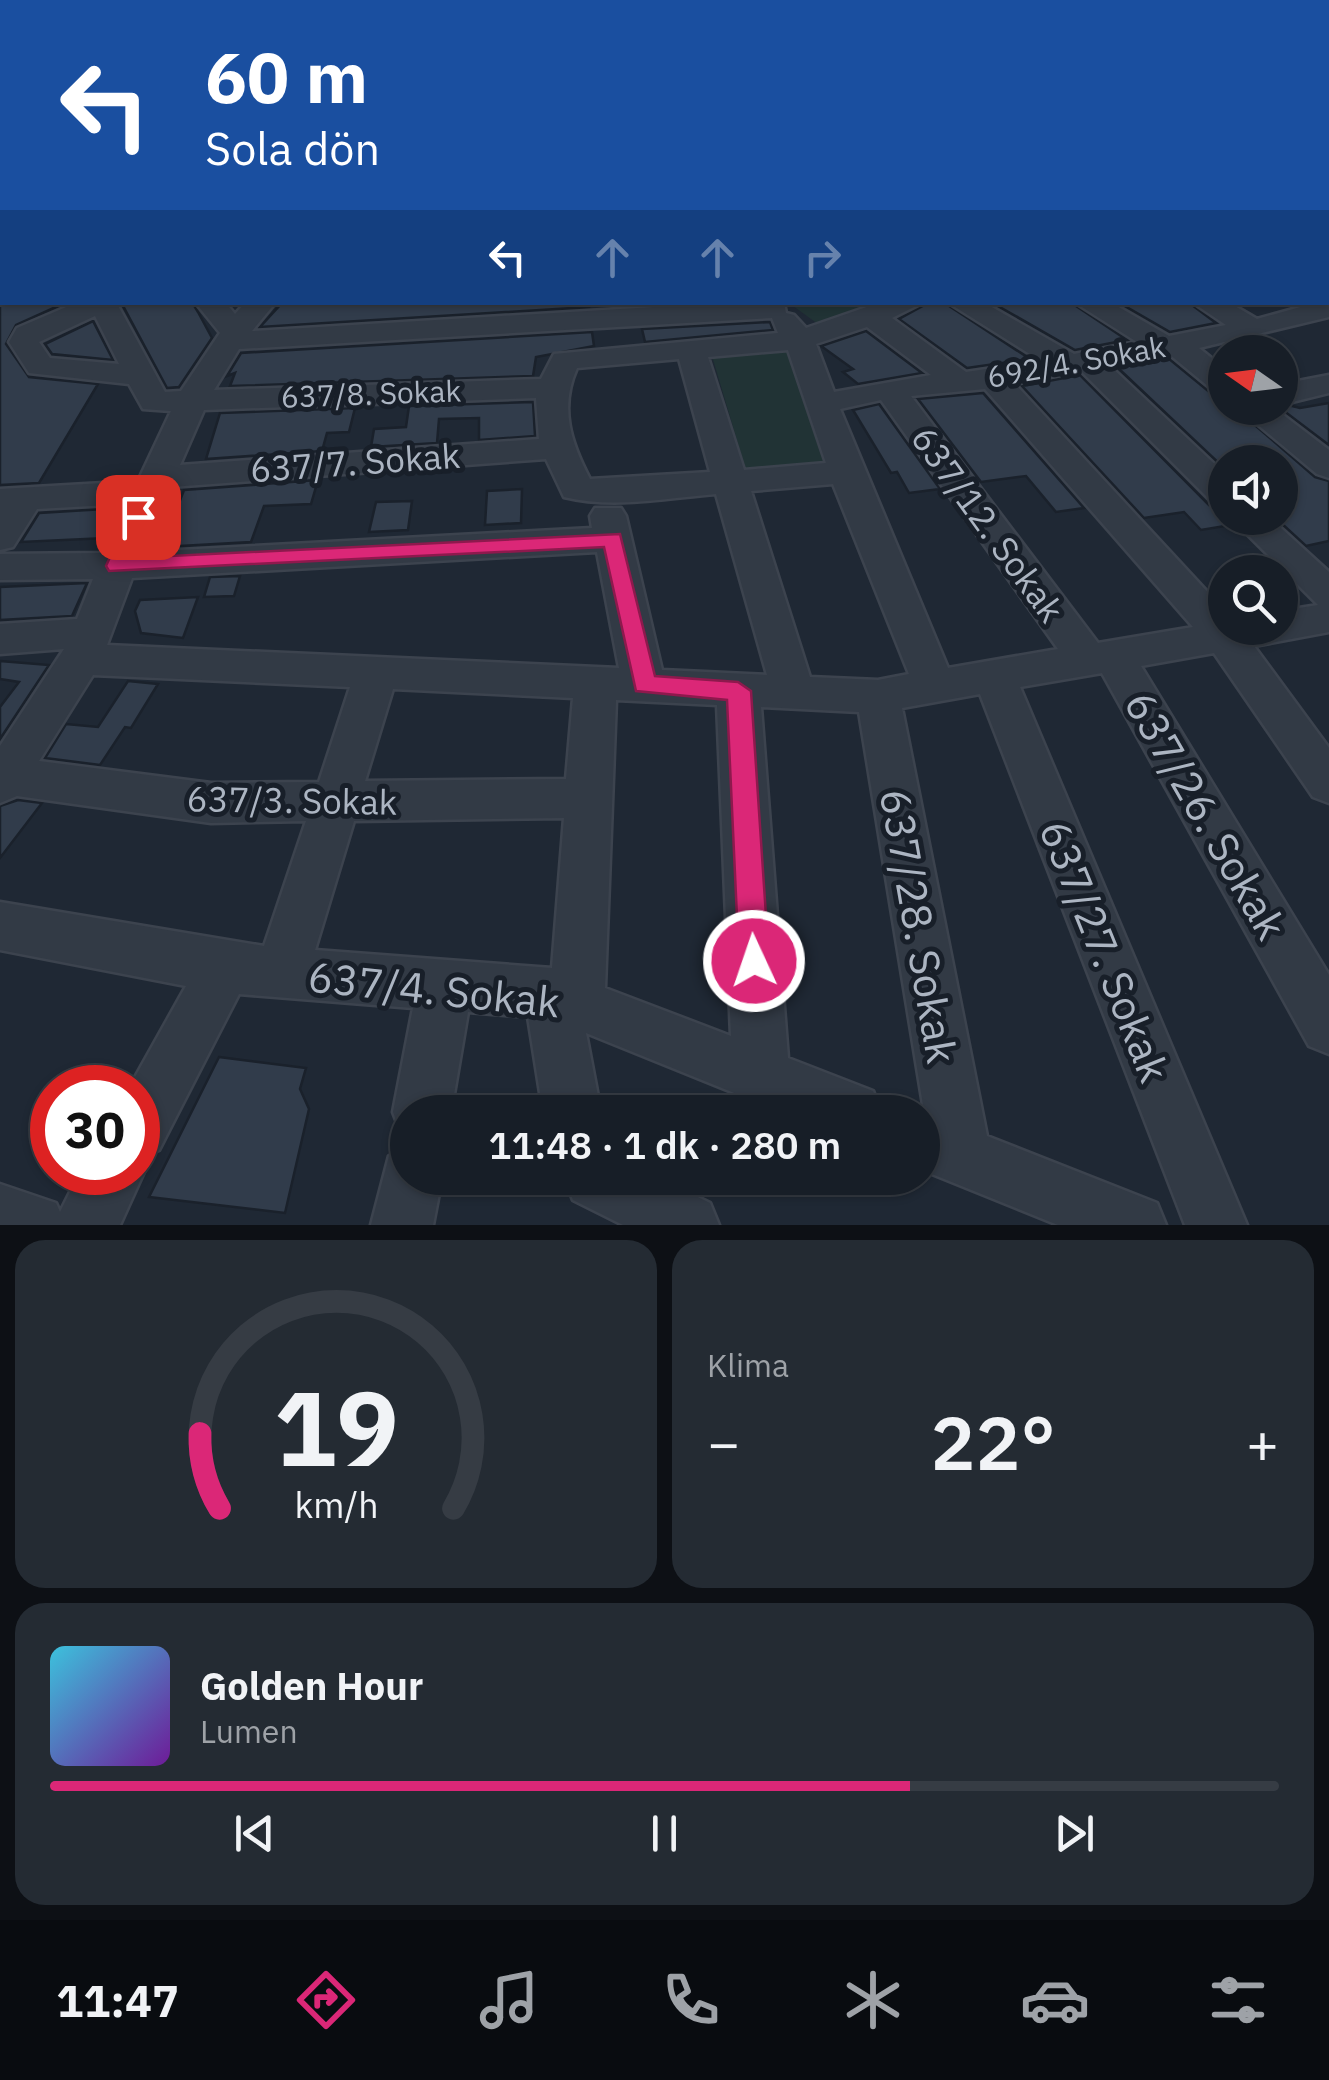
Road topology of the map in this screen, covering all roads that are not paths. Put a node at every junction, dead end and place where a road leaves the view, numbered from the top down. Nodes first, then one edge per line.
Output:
1 (31, 305) edge
2 (97, 305) edge
3 (103, 305) edge
4 (212, 305) edge
5 (259, 305) edge
6 (902, 305) edge
7 (966, 305) edge
8 (1094, 305) edge
9 (1208, 305) edge
10 (771, 306) edge
11 (672, 308) edge
12 (1322, 309) edge
13 (580, 310) edge
14 (426, 315) edge
15 (871, 316) junction
16 (0, 318) edge
17 (1233, 335) edge
18 (1247, 335) edge
19 (233, 336) junction
20 (800, 340) junction
21 (1208, 342) edge
22 (1170, 345) junction
23 (692, 350) junction
24 (1078, 362) junction
25 (1208, 372) edge
26 (137, 375) junction
27 (975, 380) junction
28 (550, 388) junction
29 (889, 389) junction
30 (1324, 391) edge
31 (1298, 392) edge
32 (193, 398) junction
33 (822, 404) junction
34 (1275, 425) edge
35 (555, 448) junction
36 (1329, 468) edge
37 (846, 472) junction
38 (1208, 479) edge
39 (727, 480) junction
40 (152, 484) junction
41 (603, 492) junction
42 (13, 500) edge
43 (1263, 535) edge
44 (0, 538) edge
45 (613, 539) junction
46 (0, 566) edge
47 (117, 566) junction
48 (1327, 616) edge
49 (1208, 620) edge
50 (1298, 622) edge
51 (0, 639) edge
52 (1208, 639) edge
53 (88, 645) junction
54 (1230, 645) edge
55 (1100, 657) junction
56 (377, 671) junction
57 (994, 676) junction
58 (595, 682) junction
59 (644, 685) junction
60 (935, 686) junction
61 (738, 691) junction
62 (794, 693) junction
63 (878, 696) junction
64 (2, 778) edge
65 (1329, 784) edge
66 (586, 798) junction
67 (333, 804) junction
68 (0, 926) edge
69 (224, 968) junction
70 (282, 972) junction
71 (445, 985) junction
72 (564, 999) junction
73 (1329, 1027) edge
74 (761, 1076) junction
75 (160, 1088) edge
76 (425, 1095) edge
77 (571, 1095) edge
78 (809, 1095) edge
79 (942, 1148) edge
80 (102, 1195) edge
81 (408, 1195) edge
82 (629, 1195) edge
83 (0, 1215) edge
84 (34, 1225) edge
85 (86, 1225) edge
86 (402, 1225) edge
87 (688, 1225) edge
88 (1135, 1225) edge
89 (1216, 1225) edge

1 - 16 street
2 - 26 street
3 - 26 street
4 - 19 street
5 - 19 street
6 - 15 street
7 - 24 street
8 - 22 street
9 - 17 street
10 - 11 street
10 - 20 street
11 - 13 street
12 - 18 street, 692/4. Sokak
13 - 14 street
14 - 19 street
15 - 20 street
15 - 27 street, 637/12. Sokak
19 - 32 street
20 - 23 street
20 - 33 street
21 - 22 street, 692/4. Sokak
22 - 24 street, 692/4. Sokak
22 - 25 street
23 - 28 street
23 - 39 street
24 - 27 street, 692/4. Sokak
24 - 38 street
26 - 32 street, 637/8. Sokak
27 - 29 street, 692/4. Sokak
27 - 49 street, 637/12. Sokak
28 - 32 street, 637/8. Sokak
28 - 35 street
29 - 33 street, 692/4. Sokak
29 - 55 street, 637/12. Sokak
30 - 31 street
32 - 40 street
33 - 37 street
34 - 36 street
35 - 40 street, 637/7. Sokak
35 - 41 street
37 - 39 street
37 - 60 street
39 - 41 street
39 - 62 street
40 - 42 street, 637/7. Sokak
40 - 47 street
41 - 45 street
42 - 44 street
43 - 48 street
45 - 47 street
45 - 59 street
46 - 47 street
47 - 53 street
48 - 50 street
51 - 53 street
52 - 55 street
53 - 56 street
53 - 64 street
54 - 65 street, 637/12. Sokak
55 - 57 street
55 - 73 street, 637/26. Sokak
56 - 58 street
56 - 67 street
57 - 60 street
57 - 89 street, 637/27. Sokak
58 - 59 street
58 - 66 street
59 - 61 street
60 - 63 street
61 - 62 street
61 - 74 street
62 - 63 street
63 - 79 street, 637/28. Sokak
64 - 67 street, 637/3. Sokak
66 - 67 street, 637/3. Sokak
66 - 72 street
67 - 70 street
68 - 69 street, 637/4. Sokak
69 - 70 street, 637/4. Sokak
69 - 75 street
70 - 71 street, 637/4. Sokak
71 - 72 street, 637/4. Sokak
71 - 76 street
72 - 74 street, 637/4. Sokak
72 - 77 street
74 - 78 street, 637/4. Sokak
79 - 88 street
80 - 85 street
81 - 86 street
82 - 87 street
83 - 84 street

